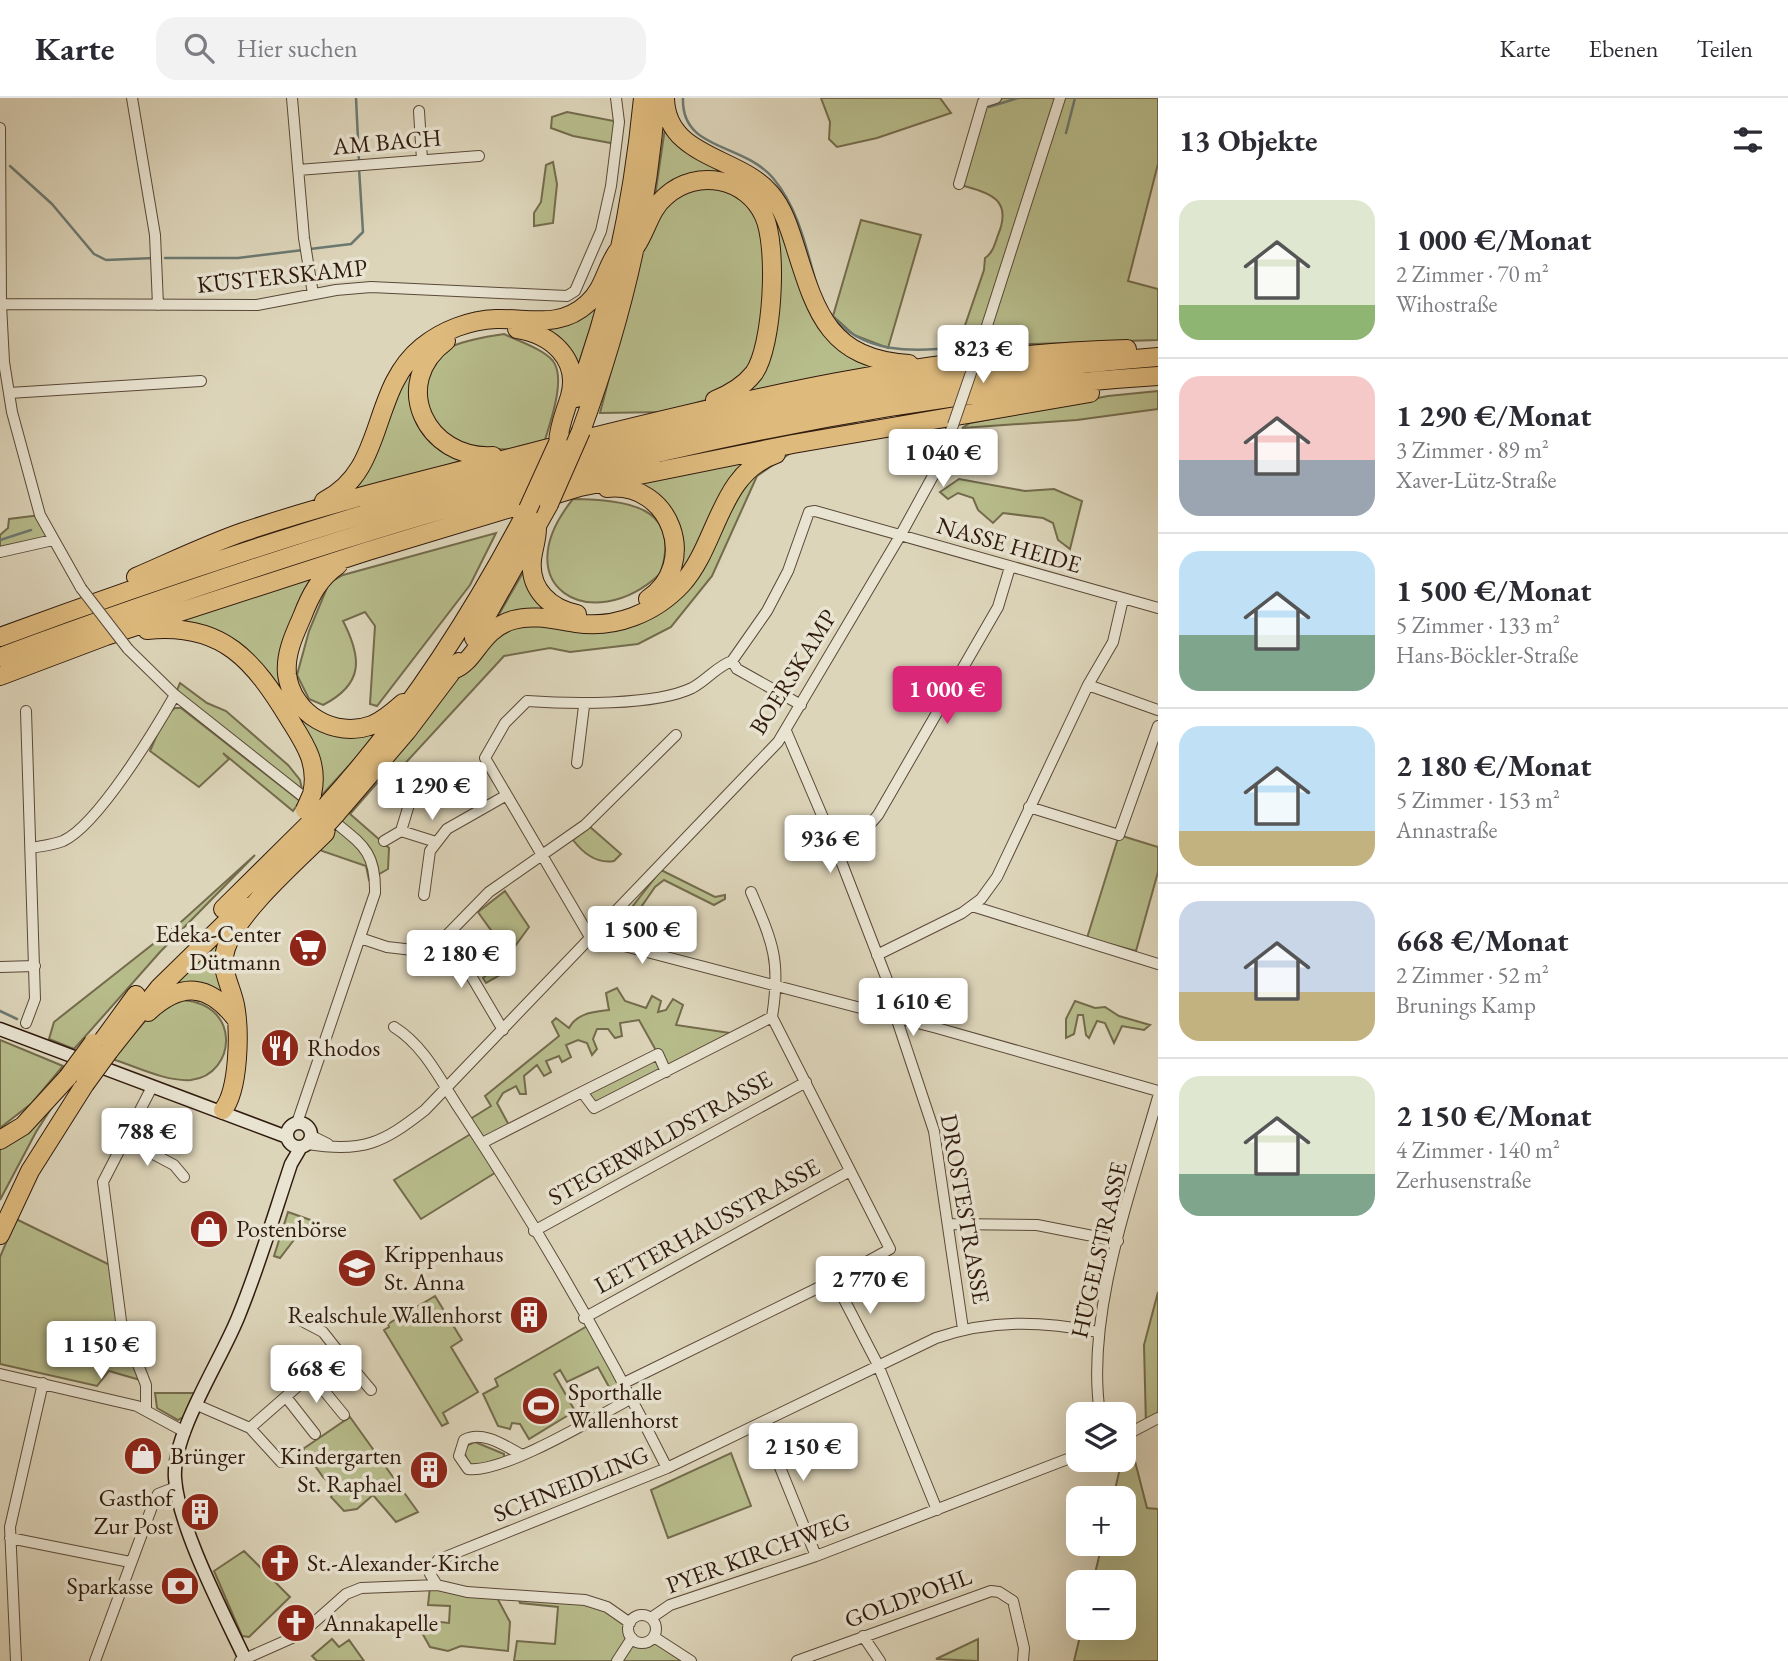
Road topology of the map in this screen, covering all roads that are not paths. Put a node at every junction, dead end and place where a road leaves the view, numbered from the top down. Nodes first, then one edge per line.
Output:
1 (132, 98) edge
2 (292, 98) edge
3 (616, 98) edge
4 (643, 98) edge
5 (656, 98) edge
6 (665, 98) edge
7 (996, 98) edge
8 (1060, 98) edge
9 (419, 111) dead end
10 (0, 128) edge
11 (479, 156) dead end
12 (422, 160) junction
13 (298, 170) junction
14 (959, 184) dead end
15 (628, 247) junction
16 (1, 264) edge
17 (313, 294) junction
18 (1, 304) edge
19 (158, 306) junction
20 (1158, 355) edge
21 (933, 365) junction
22 (1150, 376) edge
23 (201, 381) dead end
24 (9, 393) junction
25 (689, 412) junction
26 (560, 440) junction
27 (793, 444) junction
28 (520, 456) junction
29 (580, 487) junction
30 (307, 512) junction
31 (537, 528) junction
32 (900, 536) junction
33 (53, 540) junction
34 (0, 552) edge
35 (355, 555) junction
36 (1010, 567) junction
37 (1123, 599) junction
38 (102, 600) junction
39 (1158, 608) edge
40 (106, 636) junction
41 (0, 637) edge
42 (0, 657) edge
43 (732, 661) junction
44 (449, 663) junction
45 (0, 676) edge
46 (1088, 685) junction
47 (175, 695) junction
48 (801, 705) junction
49 (584, 706) junction
50 (1158, 710) edge
51 (26, 711) dead end
52 (1158, 726) edge
53 (786, 731) junction
54 (676, 735) dead end
55 (577, 763) dead end
56 (505, 796) junction
57 (411, 798) dead end
58 (1029, 807) junction
59 (321, 815) junction
60 (401, 831) junction
61 (384, 841) dead end
62 (436, 842) junction
63 (31, 848) junction
64 (836, 848) junction
65 (542, 856) junction
66 (751, 892) dead end
67 (424, 895) dead end
68 (972, 906) junction
69 (447, 935) junction
70 (590, 937) junction
71 (360, 938) junction
72 (877, 955) junction
73 (1158, 964) edge
74 (34, 966) junction
75 (0, 967) edge
76 (777, 985) junction
77 (772, 1017) junction
78 (896, 1017) junction
79 (237, 1021) junction
80 (26, 1023) dead end
81 (394, 1027) dead end
82 (4, 1029) edge
83 (503, 1031) junction
84 (105, 1044) junction
85 (666, 1072) junction
86 (76, 1080) junction
87 (806, 1082) junction
88 (152, 1087) junction
89 (446, 1089) junction
90 (1158, 1091) edge
91 (582, 1093) junction
92 (1158, 1097) edge
93 (220, 1109) junction
94 (299, 1136) junction
95 (125, 1139) junction
96 (0, 1140) edge
97 (482, 1143) junction
98 (850, 1171) junction
99 (184, 1177) dead end
100 (0, 1210) edge
101 (950, 1224) junction
102 (534, 1231) junction
103 (0, 1235) edge
104 (1118, 1241) junction
105 (834, 1280) junction
106 (584, 1318) junction
107 (302, 1321) dead end
108 (963, 1329) junction
109 (1098, 1332) junction
110 (338, 1351) junction
111 (289, 1353) dead end
112 (878, 1366) junction
113 (315, 1372) junction
114 (0, 1374) edge
115 (43, 1383) junction
116 (624, 1383) junction
117 (279, 1385) dead end
118 (370, 1390) dead end
119 (288, 1395) junction
120 (632, 1398) junction
121 (1099, 1402) edge
122 (197, 1405) junction
123 (146, 1409) junction
124 (344, 1415) dead end
125 (1158, 1418) edge
126 (762, 1423) junction
127 (250, 1428) junction
128 (1136, 1430) edge
129 (185, 1432) junction
130 (315, 1434) dead end
131 (522, 1455) junction
132 (1066, 1460) edge
133 (281, 1462) dead end
134 (667, 1468) junction
135 (176, 1487) junction
136 (937, 1510) junction
137 (10, 1538) junction
138 (816, 1556) junction
139 (130, 1562) junction
140 (437, 1585) junction
141 (651, 1618) junction
142 (630, 1623) junction
143 (863, 1636) junction
144 (654, 1637) junction
145 (632, 1638) junction
146 (243, 1660) edge
147 (16, 1661) edge
148 (95, 1661) edge
149 (617, 1661) edge
150 (691, 1661) edge
151 (797, 1661) edge
152 (880, 1661) edge
153 (1023, 1661) edge

1 - 19 street
2 - 13 street
3 - 17 street, KÜSTERSKAMP
4 - 15 highway
5 - 15 highway
6 - 21 highway
7 - 14 street
8 - 32 street, BOERSKAMP, bridge
9 - 12 street
10 - 16 street
11 - 12 street, AM BACH
12 - 13 street, AM BACH
13 - 17 street
15 - 25 highway
15 - 26 highway
15 - 30 highway
15 - 31 highway, bridge
16 - 18 street
17 - 19 street, KÜSTERSKAMP
18 - 19 street, KÜSTERSKAMP
18 - 24 street
20 - 21 highway
20 - 38 highway
21 - 25 highway
22 - 27 highway
22 - 42 highway
23 - 24 street
24 - 33 street
25 - 28 highway
26 - 28 highway
26 - 44 highway, bridge
27 - 29 highway
27 - 44 highway
28 - 30 highway
29 - 31 highway
29 - 35 highway
30 - 38 highway
31 - 44 highway
32 - 36 street, NASSE HEIDE
32 - 43 street, NASSE HEIDE
32 - 48 street, BOERSKAMP
33 - 34 street
33 - 47 street, bridge
35 - 40 highway
35 - 44 highway
36 - 37 street, NASSE HEIDE
36 - 64 street
37 - 39 street, NASSE HEIDE
37 - 46 street
38 - 41 highway
40 - 45 highway
40 - 59 highway
43 - 48 street
43 - 49 street
44 - 59 highway
46 - 50 street
46 - 58 street
47 - 63 street
47 - 71 street
48 - 53 street, BOERSKAMP
49 - 55 street
49 - 56 street
51 - 63 street
52 - 58 street
53 - 64 street, DROSTESTRASSE
53 - 70 street, BOERSKAMP
54 - 65 street
56 - 62 street
56 - 65 street
57 - 60 street
58 - 68 street
59 - 79 highway
59 - 84 highway
59 - 84 highway
60 - 61 street
60 - 62 street
62 - 67 street
63 - 74 street
64 - 72 street, DROSTESTRASSE
65 - 69 street
65 - 70 street
66 - 76 street
68 - 72 street
68 - 73 street
69 - 71 street
69 - 83 street
70 - 76 street
70 - 83 street, BOERSKAMP
71 - 94 street
72 - 78 street, DROSTESTRASSE
74 - 75 street
74 - 80 street
76 - 77 street
76 - 78 street
77 - 85 street
77 - 87 street
78 - 90 street
78 - 101 street, DROSTESTRASSE
79 - 84 highway
79 - 93 highway
81 - 89 street
82 - 88 street
83 - 89 street, BOERSKAMP
84 - 86 highway, bridge
85 - 91 street
85 - 91 street
86 - 96 highway
86 - 100 highway
86 - 103 highway
87 - 98 street
87 - 102 street, STEGERWALDSTRASSE
88 - 93 street
88 - 95 street
89 - 94 street, BOERSKAMP
89 - 97 street
91 - 97 street
92 - 104 street, HÜGELSTRASSE
93 - 94 street
94 - 122 street
95 - 99 street
95 - 123 street
97 - 102 street
98 - 105 street
98 - 106 street, LETTERHAUSSTRASSE
101 - 104 street
101 - 108 street, DROSTESTRASSE
102 - 106 street
104 - 109 street, HÜGELSTRASSE
105 - 112 street
105 - 116 street
106 - 116 street
107 - 110 street
108 - 109 street, SCHNEIDLING
108 - 112 street, SCHNEIDLING
109 - 121 street, HÜGELSTRASSE
110 - 113 street
110 - 118 street
111 - 113 street
112 - 126 street, SCHNEIDLING
112 - 136 street
113 - 119 street
113 - 124 street
114 - 115 street
115 - 123 street
115 - 137 street
116 - 120 street
117 - 119 street
119 - 127 street
119 - 130 street
120 - 131 street
120 - 134 street
122 - 127 street
122 - 129 street
123 - 129 street
125 - 128 street
126 - 134 street, SCHNEIDLING
126 - 138 street
127 - 133 street
129 - 135 street
131 - 131 street
132 - 136 street, PYER KIRCHWEG
134 - 140 street, SCHNEIDLING
135 - 139 street
135 - 146 street
136 - 138 street, PYER KIRCHWEG
137 - 139 street
137 - 147 street
138 - 141 street, PYER KIRCHWEG
139 - 148 street
140 - 142 street
140 - 146 street
141 - 142 street, PYER KIRCHWEG
141 - 144 street, PYER KIRCHWEG
142 - 145 street
143 - 151 street, GOLDPOHL
143 - 152 street
143 - 153 street, GOLDPOHL
144 - 145 street
144 - 150 street
145 - 149 street

